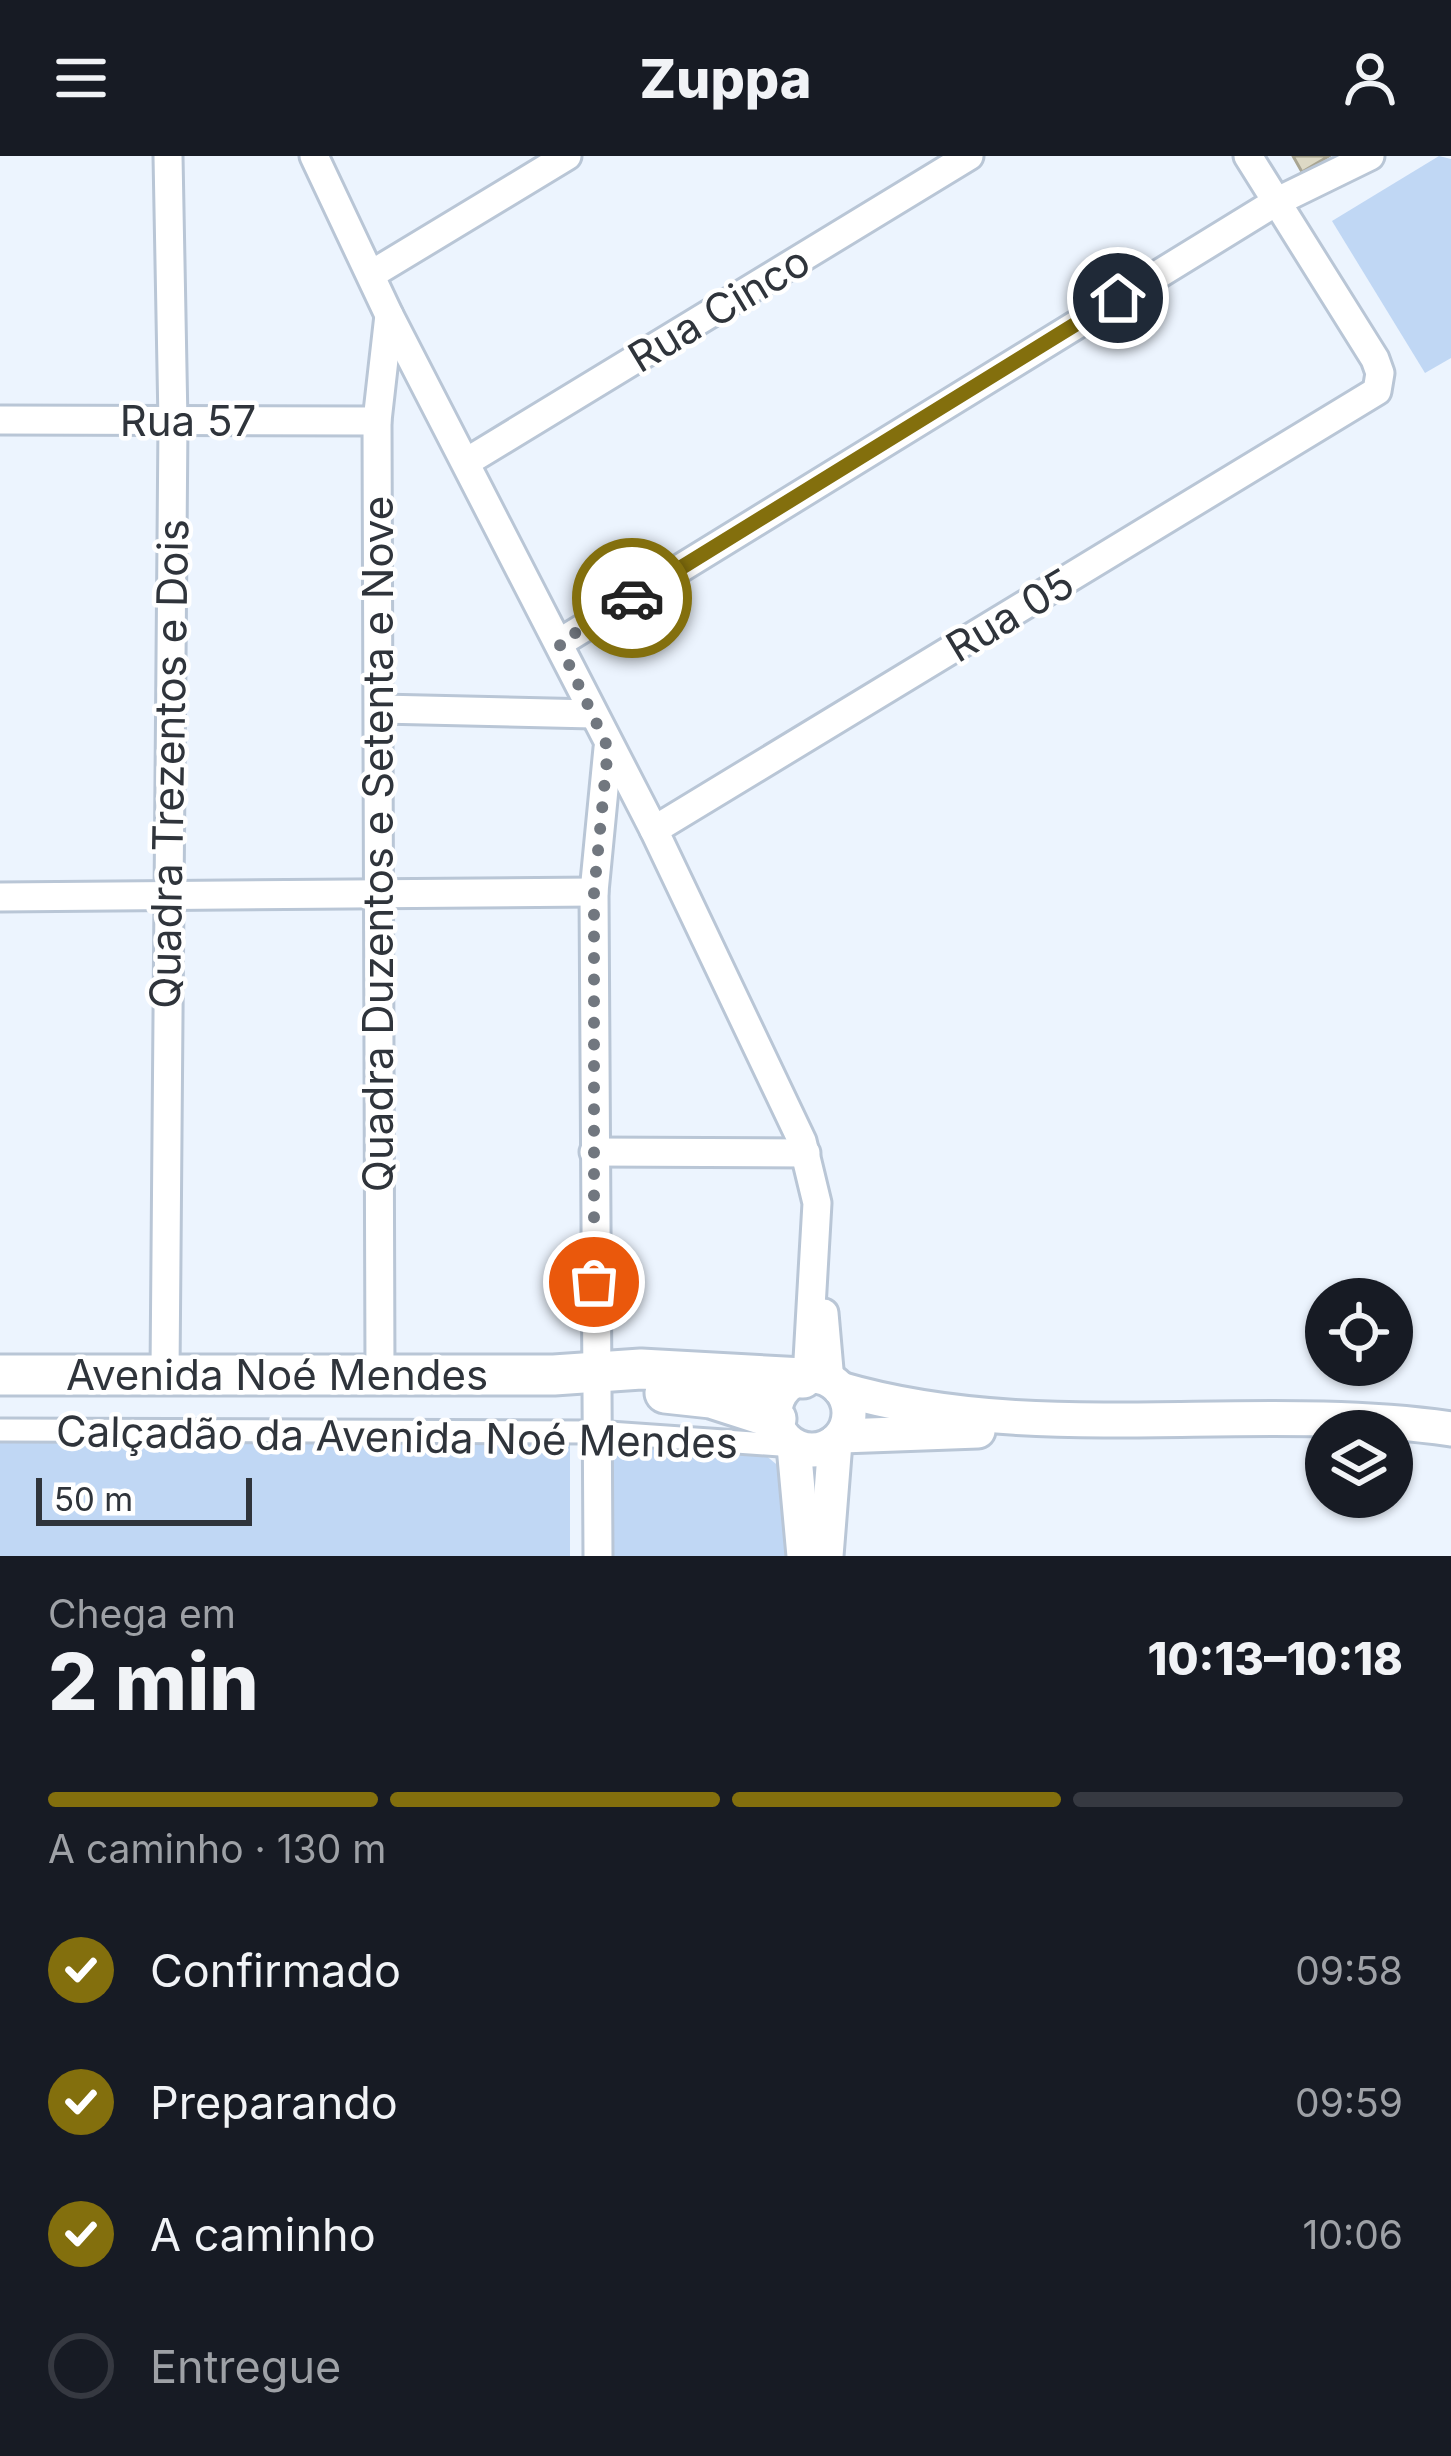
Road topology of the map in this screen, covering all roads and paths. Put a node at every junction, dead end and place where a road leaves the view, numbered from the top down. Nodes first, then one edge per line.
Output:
1 (168, 156) edge
2 (314, 156) edge
3 (567, 156) edge
4 (969, 156) edge
5 (1248, 156) edge
6 (1370, 156) edge
7 (1276, 202) junction
8 (372, 274) junction
9 (389, 315) junction
10 (0, 420) edge
11 (377, 421) junction
12 (173, 422) junction
13 (468, 461) junction
14 (559, 643) junction
15 (381, 709) junction
16 (593, 714) junction
17 (608, 748) junction
18 (654, 830) junction
19 (594, 892) junction
20 (380, 894) junction
21 (0, 897) edge
22 (165, 898) junction
23 (594, 1153) junction
24 (806, 1154) junction
25 (165, 1373) junction
26 (380, 1374) junction
27 (0, 1375) edge
28 (594, 1378) junction
29 (820, 1381) junction
30 (1052, 1417) junction
31 (1451, 1429) edge
32 (0, 1430) edge
33 (595, 1432) junction
34 (785, 1432) junction
35 (838, 1439) junction
36 (598, 1556) edge
37 (804, 1556) edge
38 (826, 1556) edge

1 - 12 street, Quadra Trezentos e Dois
2 - 8 street
3 - 8 street
4 - 13 street, Rua Cinco
5 - 7 street
6 - 7 street
7 - 14 street
7 - 18 street, Rua 05
8 - 9 street
9 - 11 street, Quadra Duzentos e Setenta e Nove
9 - 13 street
10 - 12 street, Rua 57
11 - 12 street, Rua 57
11 - 15 street, Quadra Duzentos e Setenta e Nove
12 - 22 street, Quadra Trezentos e Dois
13 - 14 street
14 - 16 street
15 - 16 street
15 - 20 street, Quadra Duzentos e Setenta e Nove
16 - 17 street
17 - 18 street
17 - 19 street
18 - 24 street
19 - 20 street
19 - 23 street
20 - 22 street
20 - 26 street, Quadra Duzentos e Setenta e Nove
21 - 22 street
22 - 25 street, Quadra Trezentos e Dois
23 - 24 street
23 - 28 street
24 - 29 street
25 - 26 main road, Avenida Noé Mendes
25 - 27 main road, Avenida Noé Mendes
26 - 28 main road, Avenida Noé Mendes
28 - 29 main road, Avenida Noé Mendes
28 - 33 street
28 - 34 main road, Avenida Noé Mendes
29 - 30 street, Avenida Noé Mendes
29 - 34 street
29 - 35 street
30 - 31 street, Avenida Noé Mendes
30 - 35 street, Avenida Noé Mendes
32 - 33 street, Calçadão da Avenida Noé Mendes
33 - 34 street, Calçadão da Avenida Noé Mendes
33 - 36 street
34 - 35 street
34 - 37 street
35 - 38 street

